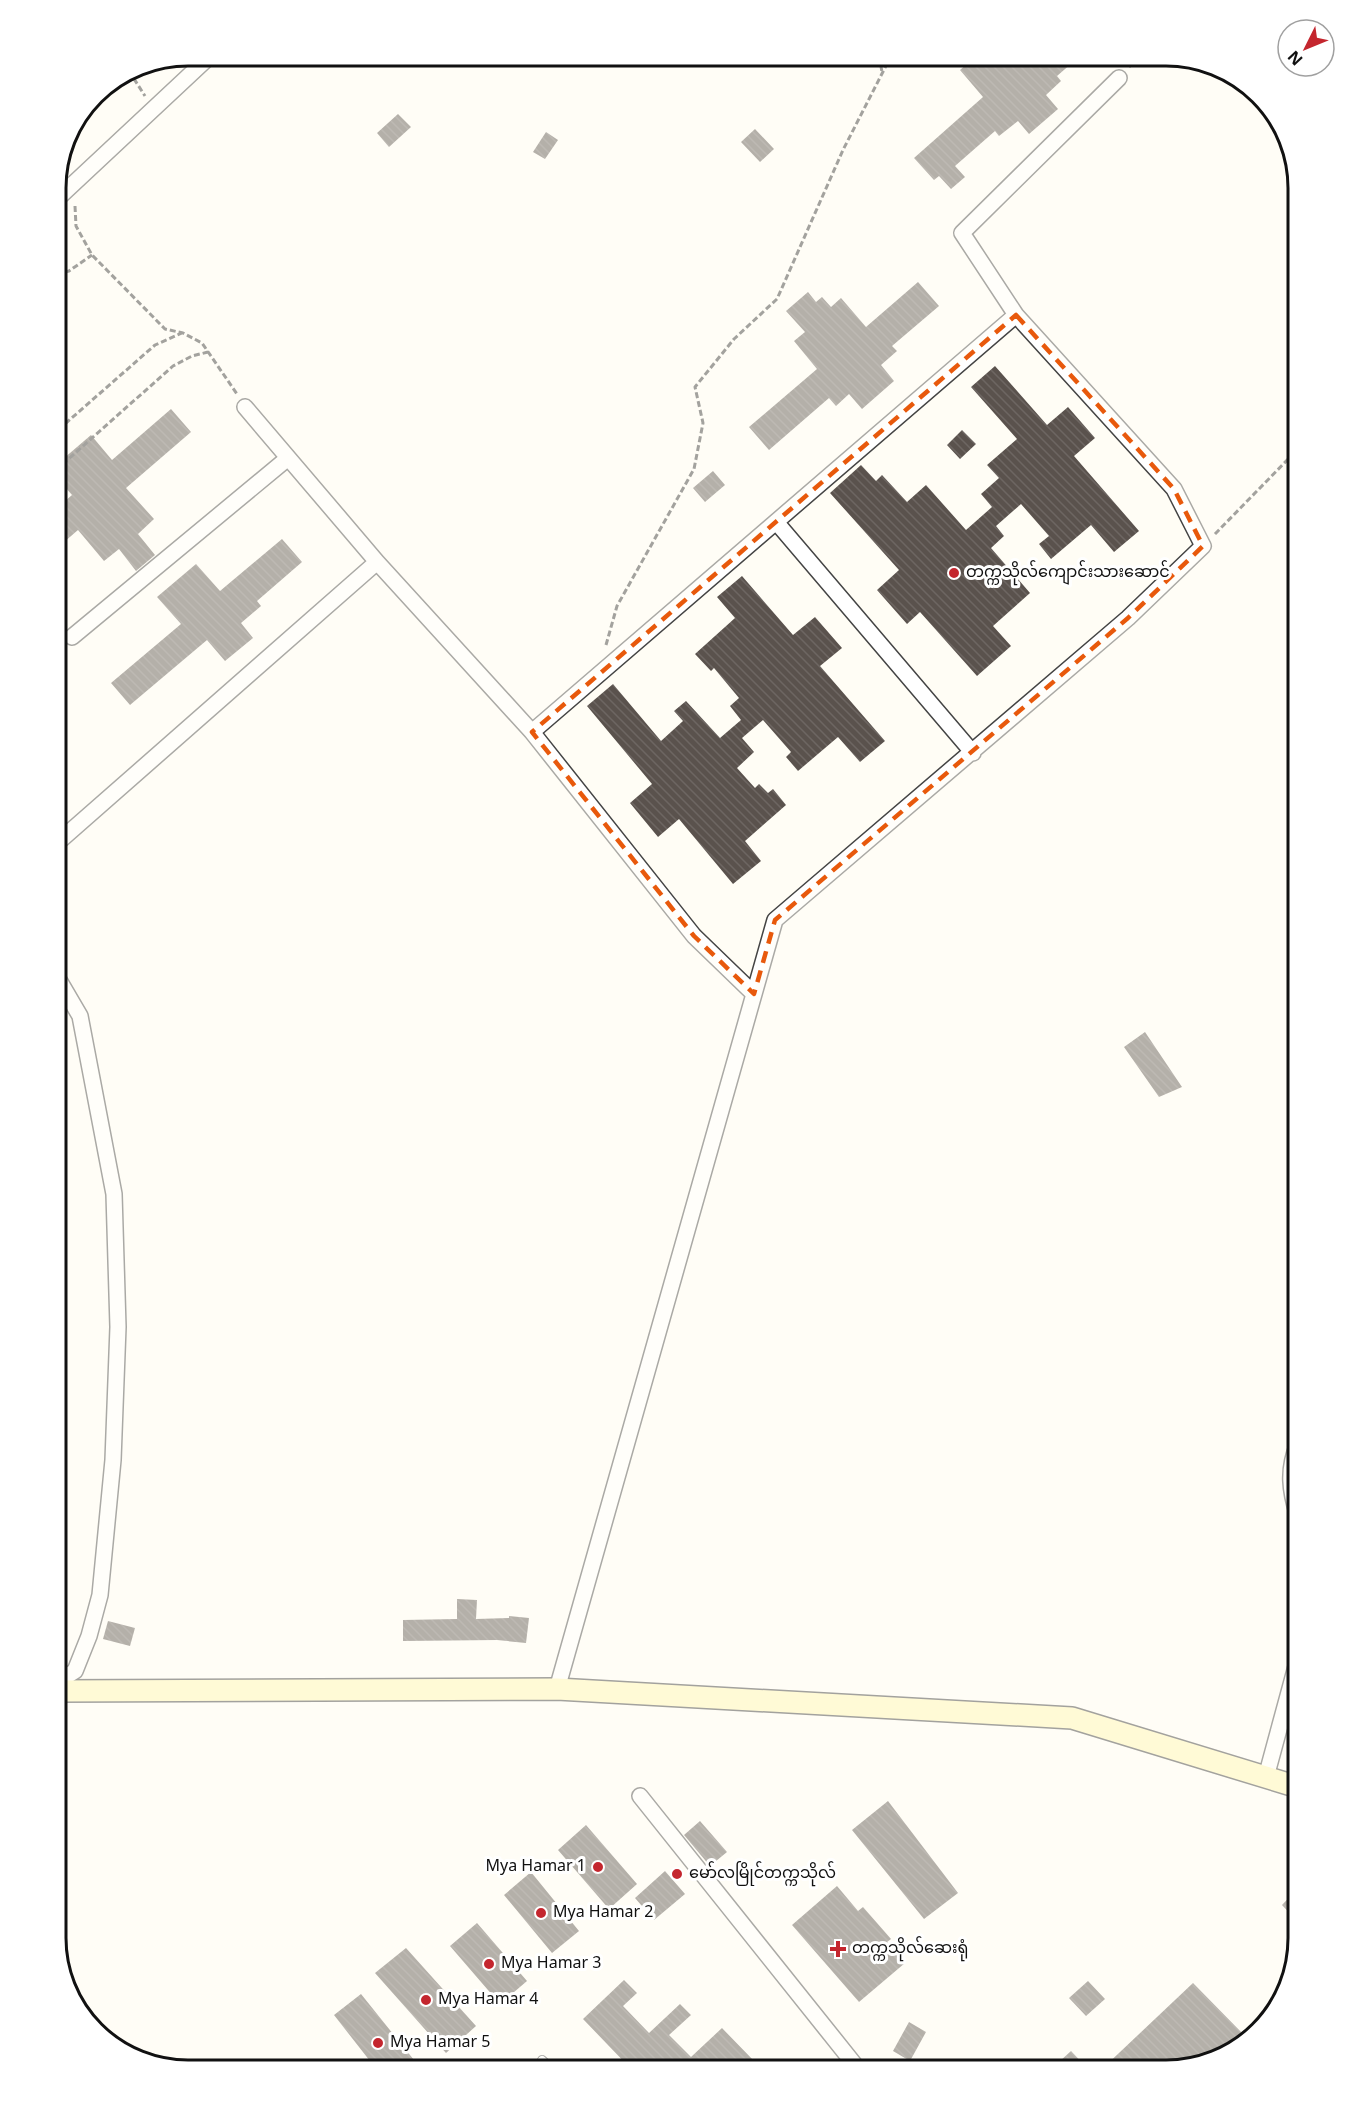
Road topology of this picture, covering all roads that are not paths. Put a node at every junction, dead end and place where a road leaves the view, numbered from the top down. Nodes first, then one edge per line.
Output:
1 (200, 66) edge
2 (1119, 78) dead end
3 (66, 191) edge
4 (1016, 315) junction
5 (246, 407) road end
6 (288, 458) junction
7 (777, 523) junction
8 (377, 562) junction
9 (72, 637) dead end
10 (532, 732) junction
11 (973, 753) junction
12 (66, 835) edge
13 (66, 992) edge
14 (754, 994) junction
15 (66, 1677) edge
16 (557, 1689) junction
17 (66, 1691) edge
18 (1288, 1698) edge
19 (1266, 1777) junction
20 (1288, 1784) edge
21 (640, 1796) dead end
22 (851, 2060) edge

1 - 3 street
2 - 4 street
4 - 7 street
4 - 11 street
5 - 6 street
6 - 8 street
6 - 9 street
7 - 10 street
7 - 11 street
8 - 10 street
8 - 12 street
10 - 14 street
11 - 14 street
13 - 15 street
14 - 16 street
16 - 17 main road
16 - 19 main road
18 - 19 street
19 - 20 main road
21 - 22 street

